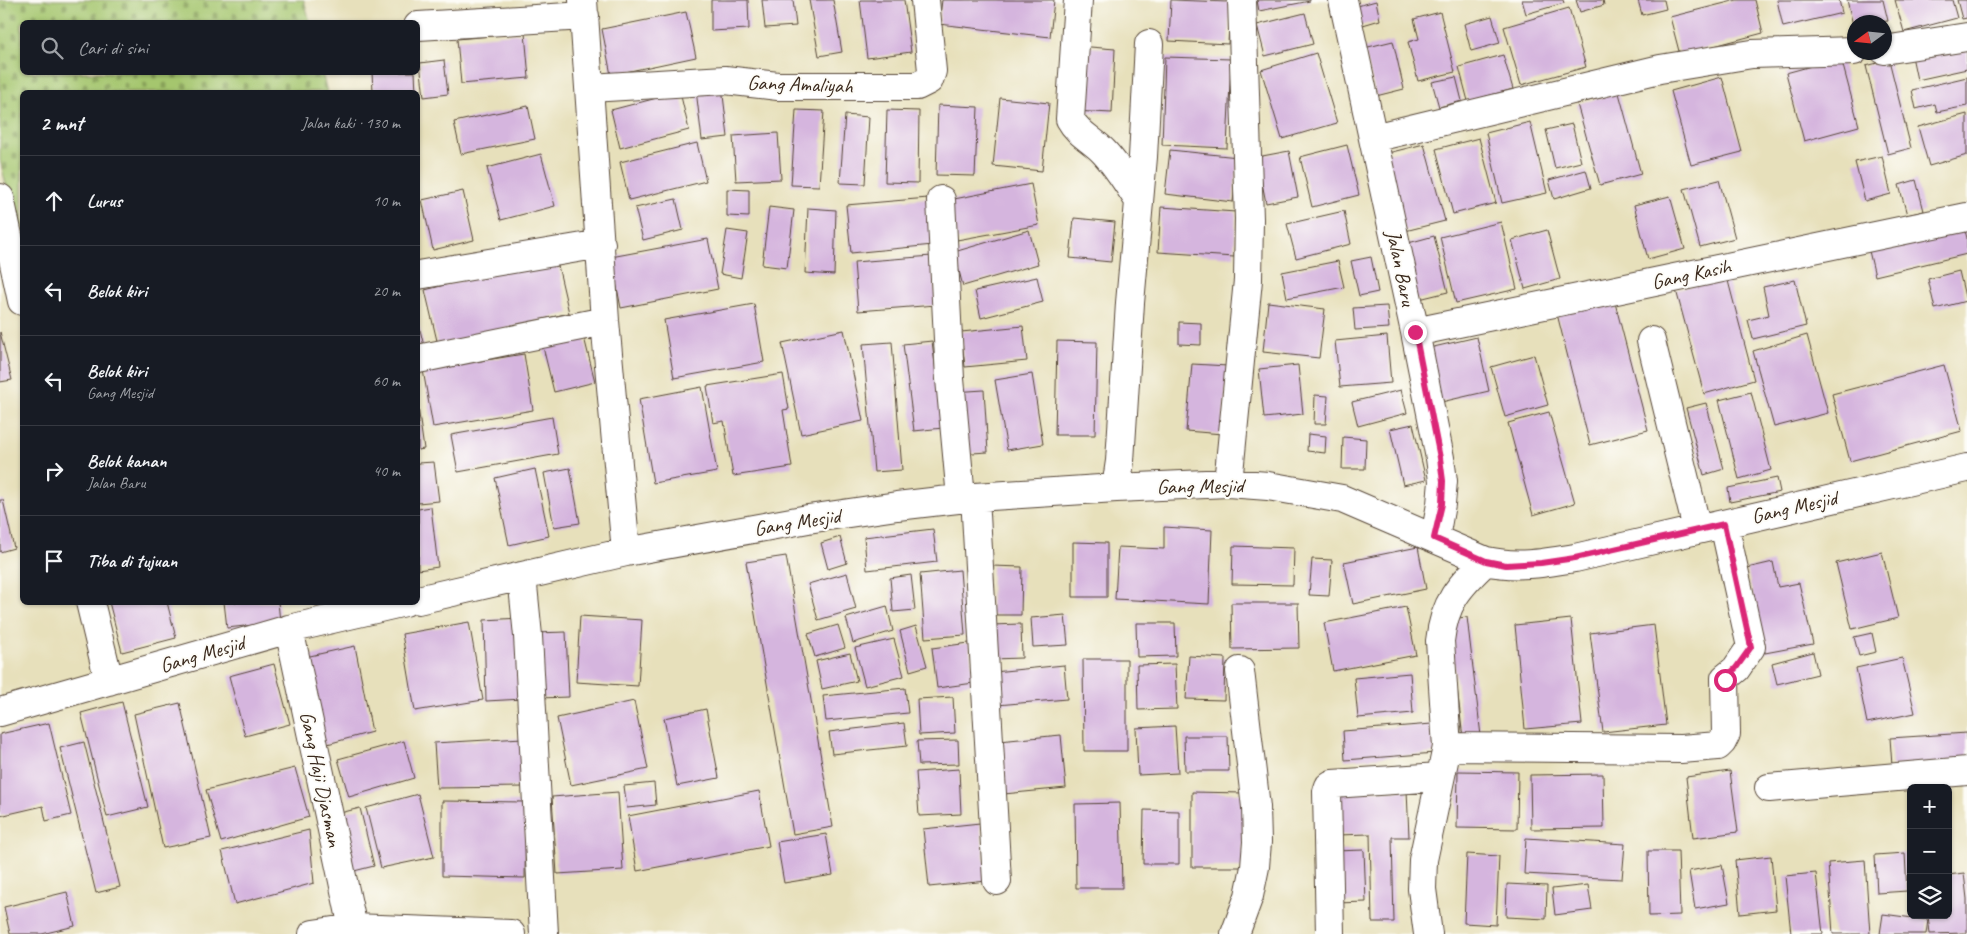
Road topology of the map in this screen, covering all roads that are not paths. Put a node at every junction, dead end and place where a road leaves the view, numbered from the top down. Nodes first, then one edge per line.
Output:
1 (925, 0) edge
2 (1078, 0) edge
3 (1242, 0) edge
4 (1343, 0) edge
5 (584, 8) edge
6 (420, 26) edge
7 (1967, 37) edge
8 (1150, 44) dead end
9 (1892, 49) edge
10 (1847, 51) edge
11 (590, 88) junction
12 (1373, 138) junction
13 (0, 198) edge
14 (941, 200) dead end
15 (1139, 201) junction
16 (1967, 217) edge
17 (600, 244) junction
18 (420, 275) edge
19 (20, 292) edge
20 (605, 322) junction
21 (1415, 332) junction
22 (1651, 341) dead end
23 (420, 359) edge
24 (1967, 468) edge
25 (1228, 483) junction
26 (1116, 488) junction
27 (968, 498) junction
28 (1724, 524) junction
29 (1697, 530) junction
30 (1434, 538) junction
31 (626, 552) junction
32 (1486, 561) junction
33 (522, 576) junction
34 (420, 600) edge
35 (91, 605) edge
36 (381, 605) edge
37 (342, 610) edge
38 (290, 629) junction
39 (1240, 671) dead end
40 (109, 680) junction
41 (0, 712) edge
42 (1447, 747) junction
43 (1967, 770) edge
44 (1440, 777) junction
45 (1769, 788) dead end
46 (997, 881) dead end
47 (353, 928) junction
48 (313, 934) edge
49 (511, 934) edge
50 (544, 934) edge
51 (1235, 934) edge
52 (1330, 934) edge
53 (1428, 934) edge

1 - 11 street, Gang Amaliyah
2 - 15 street
3 - 25 street
4 - 12 street, Jalan Baru
5 - 6 street
5 - 11 street
7 - 9 street
8 - 15 street
10 - 12 street
11 - 17 street
12 - 21 street, Jalan Baru
13 - 19 street
14 - 27 street
15 - 26 street
16 - 21 street, Gang Kasih
17 - 18 street
17 - 20 street
20 - 23 street
20 - 31 street
21 - 30 street, Jalan Baru
22 - 29 street
24 - 28 street, Gang Mesjid
25 - 26 street, Gang Mesjid
25 - 30 street, Gang Mesjid
26 - 27 street, Gang Mesjid
27 - 31 street, Gang Mesjid
27 - 46 street
28 - 29 street, Gang Mesjid
28 - 42 street
29 - 32 street, Gang Mesjid
30 - 32 street, Gang Mesjid
31 - 33 street, Gang Mesjid
32 - 42 street
33 - 34 street, Gang Mesjid
33 - 50 street
35 - 40 street
36 - 37 street, Gang Mesjid
37 - 38 street, Gang Mesjid
38 - 40 street, Gang Mesjid
38 - 47 street, Gang Haji Djasman
39 - 51 street
40 - 41 street, Gang Mesjid
42 - 44 street
43 - 45 street
44 - 52 street
44 - 53 street
47 - 48 street
47 - 49 street

